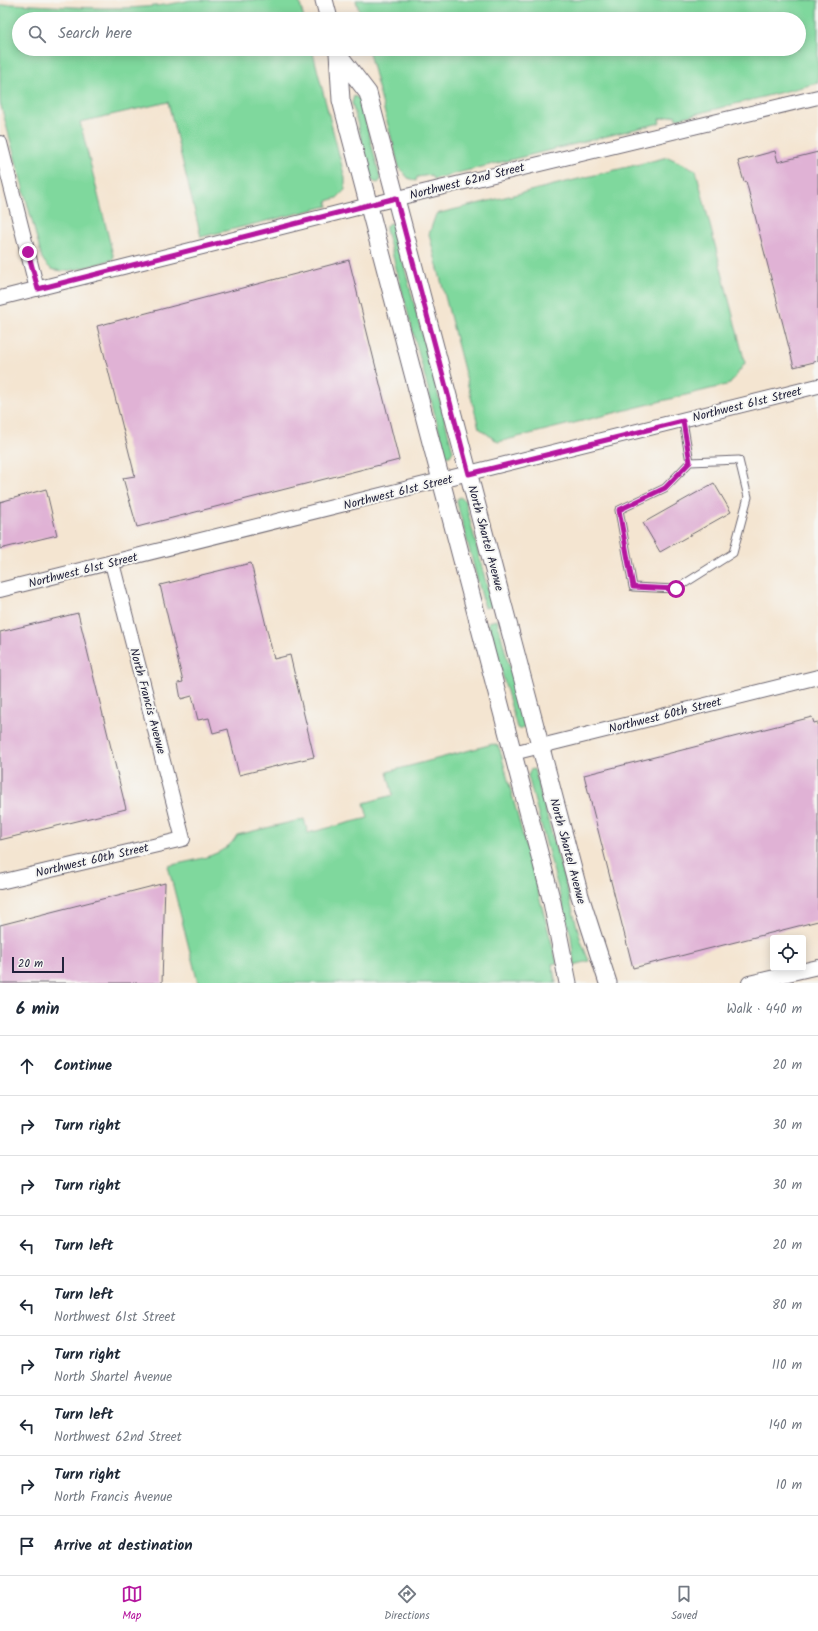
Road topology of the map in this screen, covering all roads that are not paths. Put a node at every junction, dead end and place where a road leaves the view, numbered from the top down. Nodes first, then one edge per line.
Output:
1 (324, 0) edge
2 (327, 12) edge
3 (338, 56) edge
4 (341, 56) edge
5 (818, 96) edge
6 (0, 143) edge
7 (396, 198) junction
8 (369, 205) junction
9 (38, 289) junction
10 (0, 298) edge
11 (818, 386) edge
12 (683, 421) junction
13 (690, 462) junction
14 (469, 474) junction
15 (441, 481) junction
16 (112, 563) junction
17 (0, 590) edge
18 (818, 677) edge
19 (540, 746) junction
20 (512, 753) junction
21 (183, 839) joint
22 (0, 882) edge
23 (818, 967) edge
24 (568, 983) edge
25 (608, 983) edge
26 (749, 983) edge

1 - 2 street
3 - 8 street, North Shartel Avenue
4 - 7 street, North Shartel Avenue
5 - 7 street, Northwest 62nd Street
6 - 9 street
7 - 8 street, Northwest 62nd Street
7 - 14 street, North Shartel Avenue
8 - 9 street, Northwest 62nd Street
8 - 15 street, North Shartel Avenue
9 - 10 street, Northwest 62nd Street
11 - 12 street, Northwest 61st Street
12 - 13 lane
12 - 14 street, Northwest 61st Street
13 - 13 lane
14 - 15 street, Northwest 61st Street
14 - 19 street, North Shartel Avenue
15 - 16 street, Northwest 61st Street
15 - 20 street, North Shartel Avenue
16 - 17 street, Northwest 61st Street
16 - 21 street, North Francis Avenue
18 - 19 street, Northwest 60th Street
19 - 20 street, Northwest 60th Street
19 - 25 street, North Shartel Avenue
20 - 24 street, North Shartel Avenue
21 - 22 street, Northwest 60th Street
23 - 26 street

